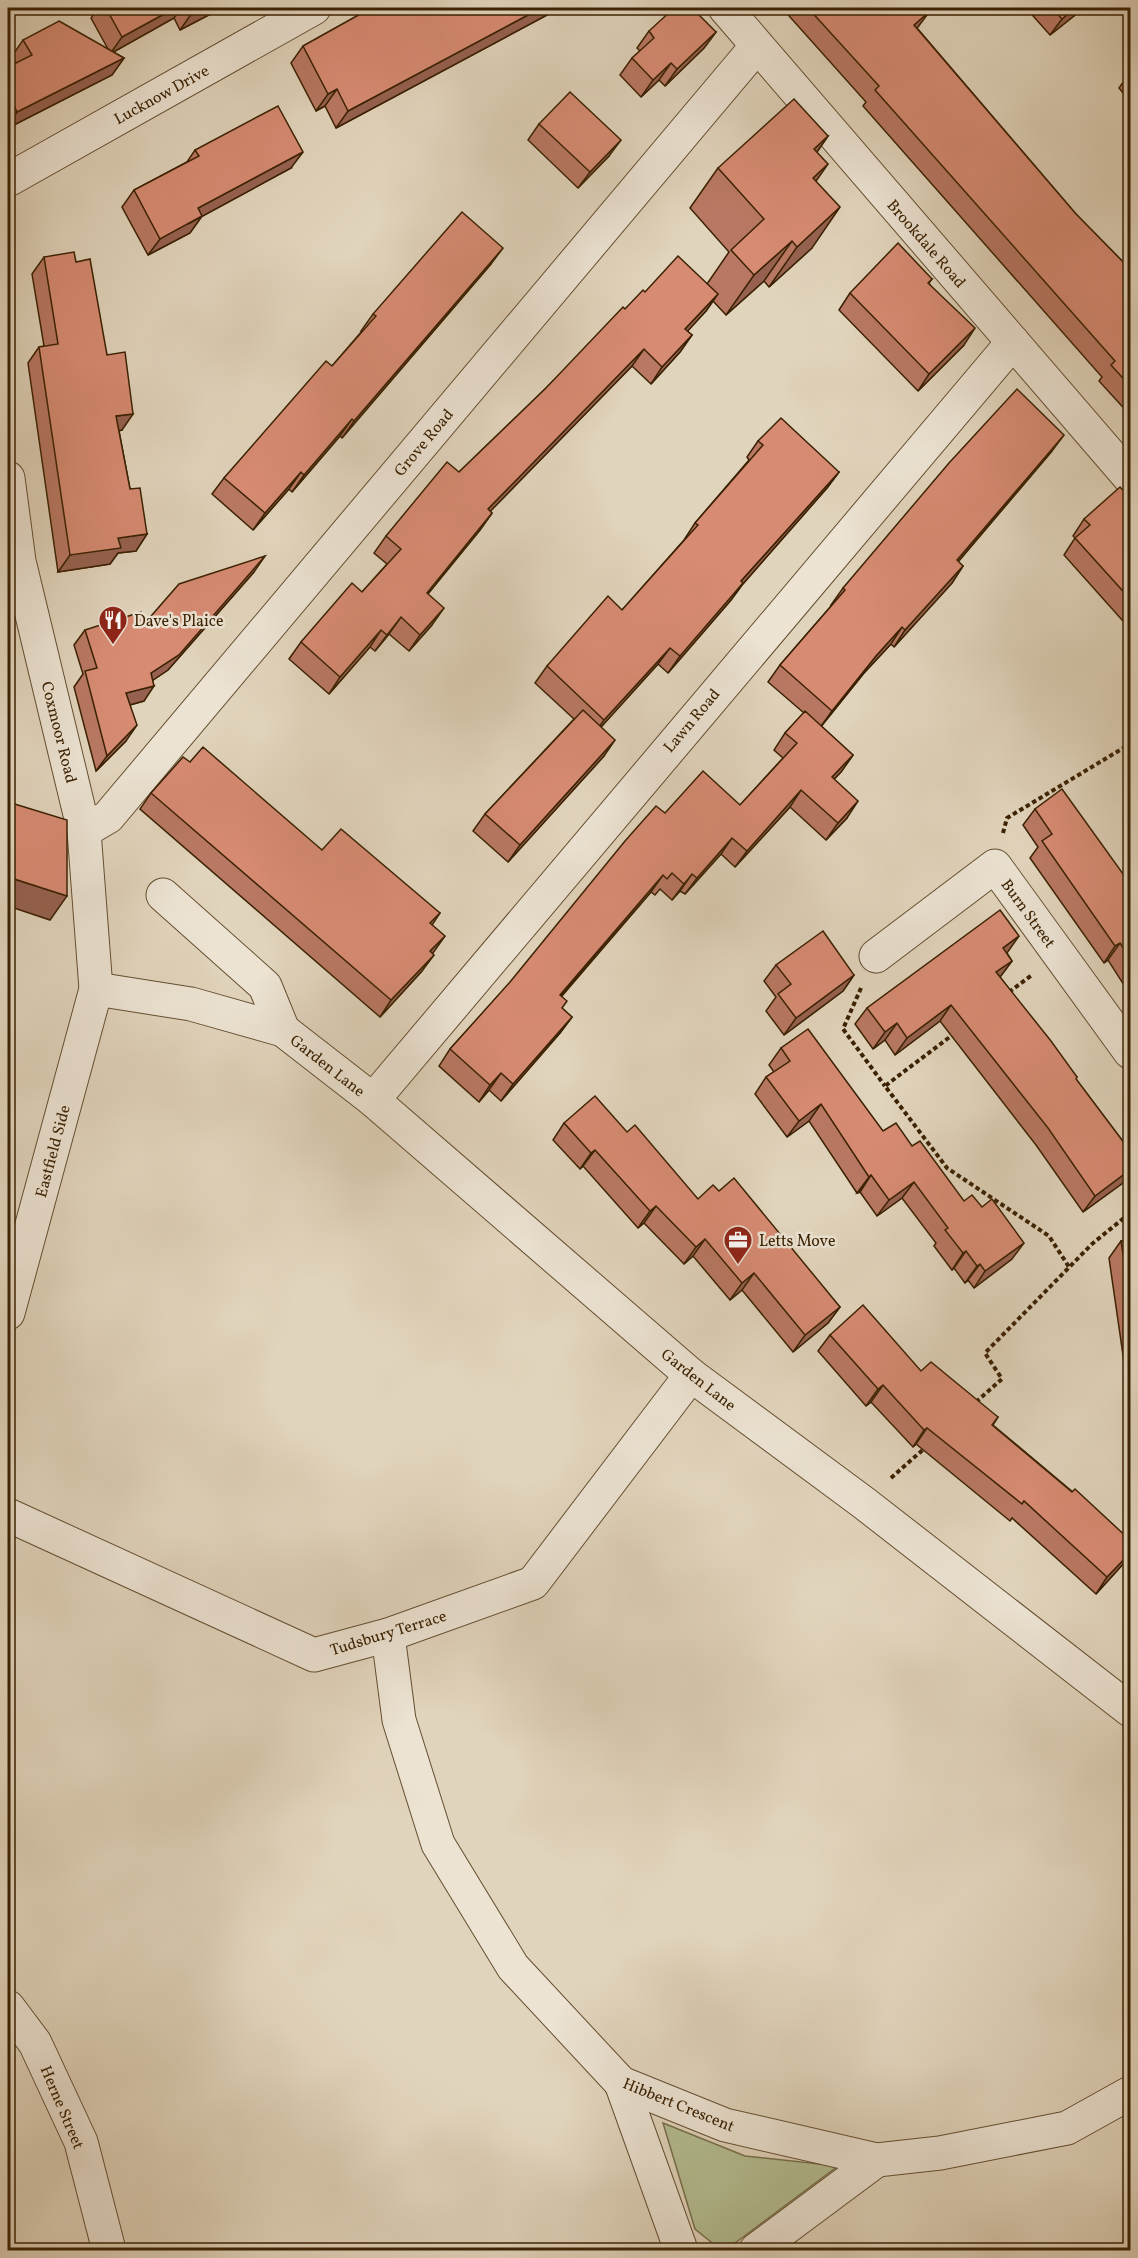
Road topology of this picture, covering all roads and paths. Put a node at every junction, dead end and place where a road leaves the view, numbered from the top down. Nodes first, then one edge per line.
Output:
1 (314, 8) edge
2 (725, 8) edge
3 (757, 46) junction
4 (8, 180) edge
5 (1013, 342) junction
6 (8, 478) edge
7 (1131, 478) edge
8 (13, 562) edge
9 (1131, 744) edge
10 (84, 831) junction
11 (995, 866) junction
12 (163, 895) dead end
13 (1059, 954) junction
14 (876, 956) joint
15 (96, 989) junction
16 (1004, 996) edge
17 (283, 1030) junction
18 (958, 1030) edge
19 (1131, 1052) edge
20 (885, 1086) junction
21 (373, 1101) junction
22 (1131, 1212) edge
23 (1069, 1267) junction
24 (8, 1313) edge
25 (691, 1376) junction
26 (967, 1410) edge
27 (932, 1441) edge
28 (864, 1503) junction
29 (8, 1515) edge
30 (388, 1635) junction
31 (1131, 1710) edge
32 (8, 2007) edge
33 (621, 2084) junction
34 (1131, 2093) edge
35 (877, 2160) junction
36 (109, 2250) edge
37 (681, 2250) edge
38 (756, 2250) edge

1 - 4 street, Lucknow Drive
2 - 3 street, Brookdale Road
3 - 5 street, Brookdale Road
3 - 10 street, Grove Road
5 - 7 street, Brookdale Road
5 - 21 street, Lawn Road
6 - 8 street, Coxmoor Road
8 - 10 street, Coxmoor Road
9 - 11 path
10 - 15 street, Coxmoor Road
11 - 13 street, Burn Street
11 - 14 street, Burn Street
12 - 17 street, Garden Lane
13 - 16 path
13 - 19 street, Burn Street
14 - 20 path
15 - 17 street, Garden Lane
15 - 24 street, Eastfield Side
17 - 21 street, Garden Lane
18 - 20 path
20 - 23 path
21 - 25 street, Garden Lane
22 - 23 path
23 - 26 path
25 - 28 street, Garden Lane
25 - 30 street, Tudsbury Terrace
27 - 28 path
28 - 31 street, Garden Lane
29 - 30 street, Tudsbury Terrace
30 - 33 street, Hibbert Crescent
32 - 36 street, Herne Street
33 - 35 street, Hibbert Crescent
33 - 37 street
34 - 35 street, Hibbert Crescent
35 - 38 street

